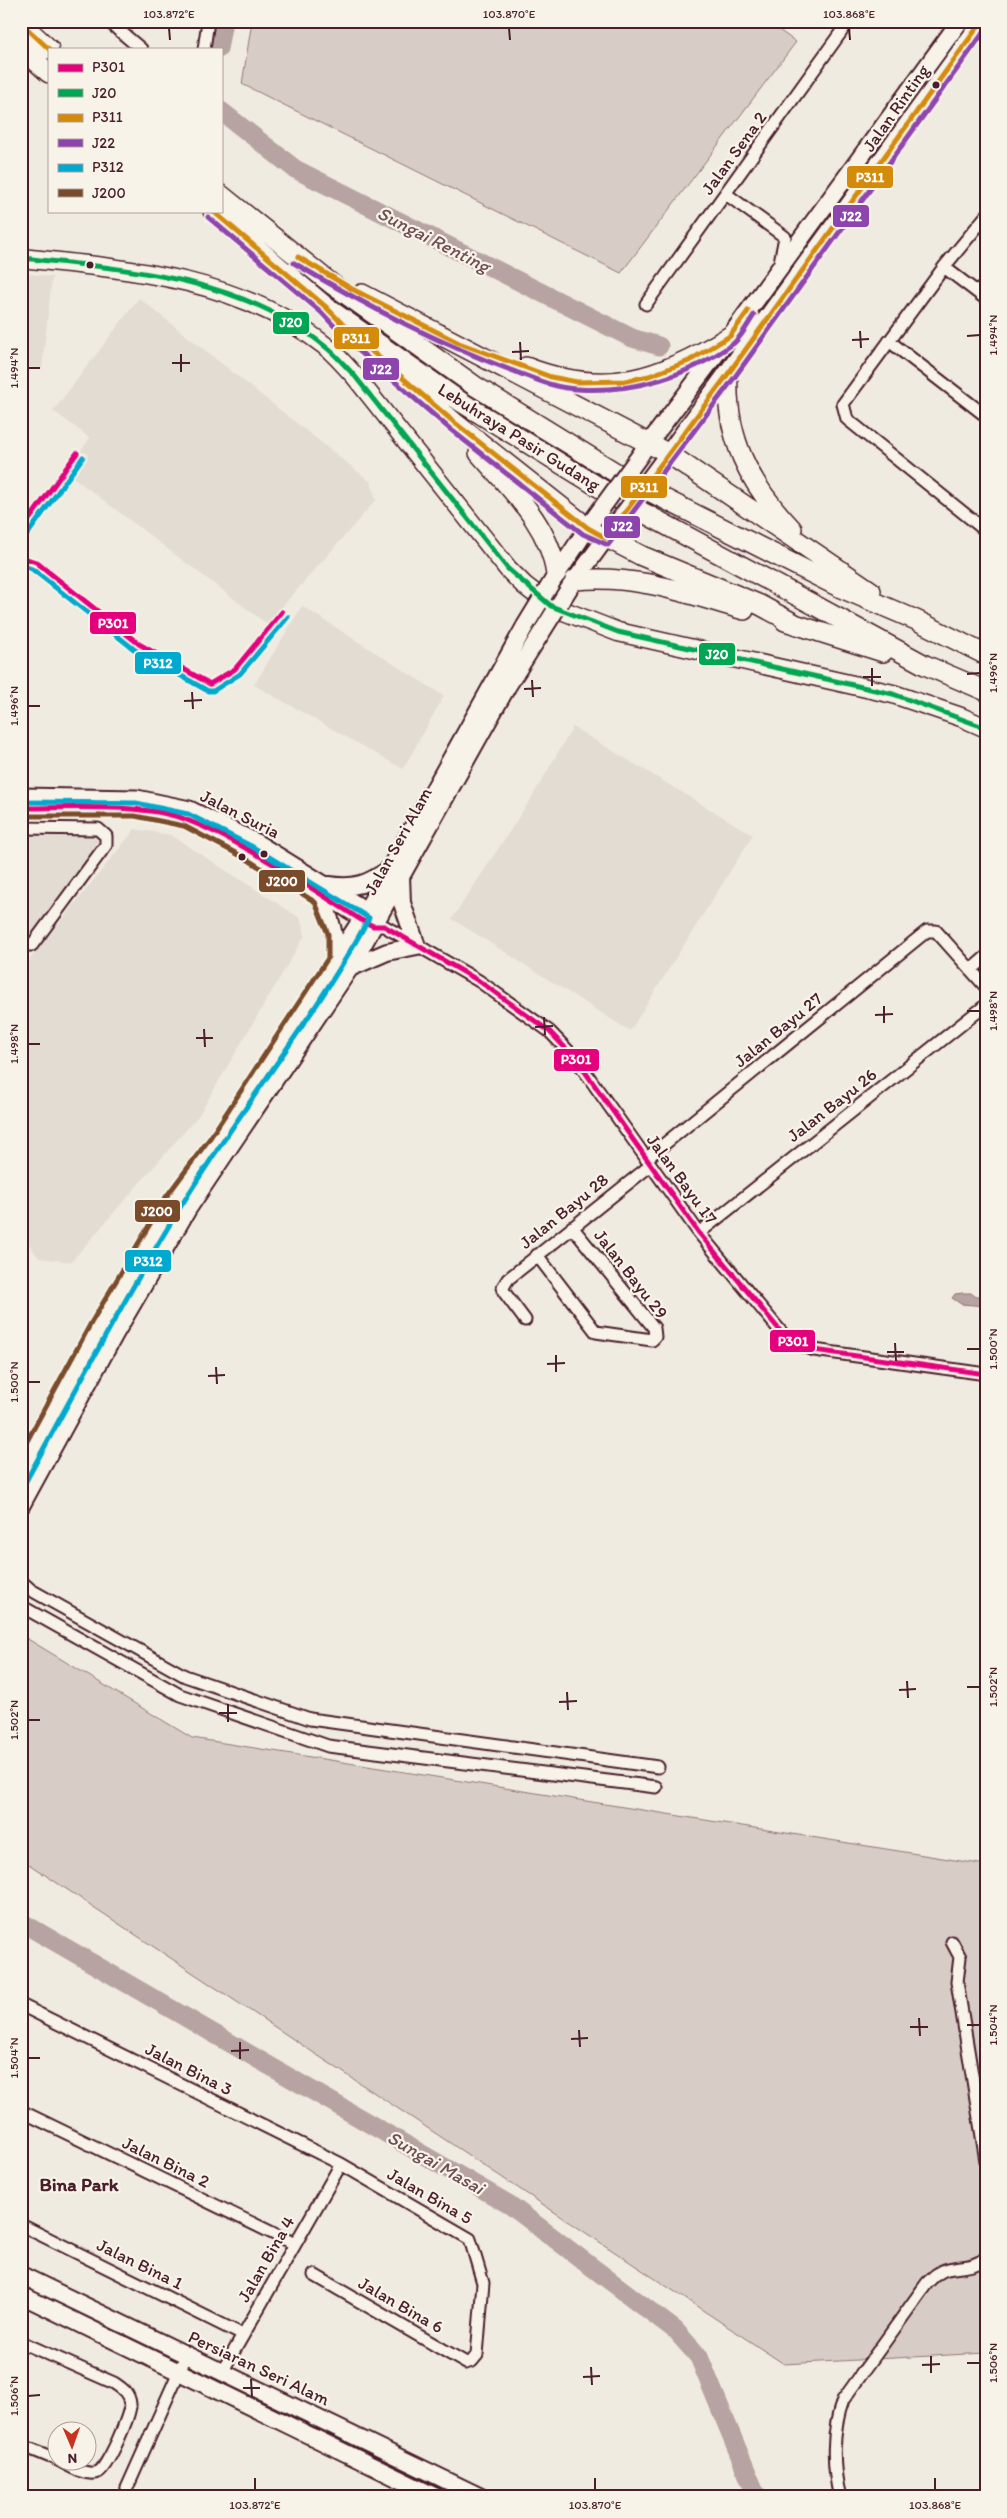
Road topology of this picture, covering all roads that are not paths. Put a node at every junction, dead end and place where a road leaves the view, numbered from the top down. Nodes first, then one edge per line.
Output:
1 (108, 21) edge
2 (208, 21) edge
3 (850, 21) edge
4 (960, 21) edge
5 (982, 21) edge
6 (21, 23) edge
7 (21, 48) edge
8 (48, 48) edge
9 (140, 48) edge
10 (204, 48) edge
11 (48, 72) edge
12 (726, 194) junction
13 (222, 196) edge
14 (214, 212) edge
15 (986, 216) edge
16 (21, 258) edge
17 (304, 262) junction
18 (944, 267) junction
19 (779, 268) junction
20 (986, 299) edge
21 (646, 304) dead end
22 (326, 307) junction
23 (730, 336) junction
24 (889, 341) junction
25 (459, 343) junction
26 (728, 374) junction
27 (986, 416) edge
28 (455, 423) junction
29 (644, 448) junction
30 (665, 458) junction
31 (590, 524) junction
32 (986, 531) edge
33 (608, 535) junction
34 (837, 570) junction
35 (555, 577) junction
36 (572, 584) junction
37 (916, 620) junction
38 (797, 625) junction
39 (986, 655) edge
40 (924, 664) junction
41 (986, 691) edge
42 (986, 728) edge
43 (21, 794) edge
44 (21, 808) edge
45 (21, 828) edge
46 (395, 872) junction
47 (325, 891) junction
48 (373, 919) junction
49 (26, 945) edge
50 (418, 946) junction
51 (986, 957) edge
52 (343, 964) junction
53 (971, 970) junction
54 (986, 987) edge
55 (986, 1006) edge
56 (648, 1162) junction
57 (572, 1227) junction
58 (699, 1232) junction
59 (537, 1255) junction
60 (525, 1320) dead end
61 (986, 1374) edge
62 (21, 1468) edge
63 (21, 1506) edge
64 (21, 1581) edge
65 (21, 1606) edge
66 (658, 1767) dead end
67 (656, 1787) dead end
68 (952, 1942) dead end
69 (21, 2005) edge
70 (21, 2111) edge
71 (986, 2161) edge
72 (341, 2164) junction
73 (21, 2225) edge
74 (295, 2244) junction
75 (986, 2257) edge
76 (21, 2275) edge
77 (314, 2275) dead end
78 (21, 2294) edge
79 (243, 2335) junction
80 (21, 2342) edge
81 (186, 2356) junction
82 (472, 2361) joint
83 (178, 2371) junction
84 (222, 2372) junction
85 (21, 2445) edge
86 (48, 2456) edge
87 (81, 2470) edge
88 (123, 2497) edge
89 (436, 2497) edge
90 (480, 2497) edge
91 (840, 2497) edge

1 - 9 street
2 - 10 street
3 - 12 street, Jalan Sena 2
4 - 19 main road, Jalan Rinting
5 - 26 main road, Jalan Rinting
6 - 8 highway
7 - 11 highway
12 - 19 street
12 - 21 street, Jalan Sena 2
13 - 17 highway, Lebuhraya Pasir Gudang
14 - 22 highway, Lebuhraya Pasir Gudang
15 - 18 street
16 - 42 main road
17 - 25 highway
17 - 37 highway, Lebuhraya Pasir Gudang
18 - 20 street
18 - 24 street
19 - 23 main road, Jalan Rinting
22 - 28 highway
22 - 40 highway, Lebuhraya Pasir Gudang
23 - 25 highway
23 - 29 main road, Jalan Rinting
24 - 27 street
24 - 32 street
25 - 29 highway
26 - 30 main road, Jalan Rinting
26 - 34 highway
28 - 31 highway
28 - 35 highway
29 - 30 highway
29 - 31 main road, Jalan Rinting, bridge
30 - 33 main road, Jalan Rinting, bridge
30 - 34 highway
31 - 33 highway
31 - 35 main road, Jalan Seri Alam
33 - 36 main road, Jalan Seri Alam
33 - 38 highway
34 - 37 highway
35 - 46 main road, Jalan Seri Alam, bridge
36 - 38 highway
36 - 46 main road, Jalan Seri Alam, bridge
37 - 39 highway, Lebuhraya Pasir Gudang
38 - 40 highway
40 - 41 highway, Lebuhraya Pasir Gudang
43 - 47 street, Jalan Suria
44 - 47 street, Jalan Suria
45 - 49 street
46 - 47 main road
46 - 48 main road, Jalan Seri Alam
46 - 50 main road
47 - 48 street, Jalan Suria
47 - 52 main road
48 - 50 street, Jalan Bayu 17
48 - 52 main road, Jalan Seri Alam
50 - 52 main road
50 - 56 street, Jalan Bayu 17
51 - 53 street
52 - 62 main road, Jalan Seri Alam
52 - 63 main road, Jalan Seri Alam
53 - 54 street
53 - 56 street, Jalan Bayu 27
55 - 58 street, Jalan Bayu 26
56 - 57 street, Jalan Bayu 28
56 - 58 street, Jalan Bayu 17
57 - 59 street, Jalan Bayu 28
57 - 59 street, Jalan Bayu 29
58 - 61 street, Jalan Bayu 17
59 - 60 street, Jalan Bayu 28
64 - 66 street
65 - 67 street
68 - 71 street
69 - 72 street, Jalan Bina 3
70 - 74 street, Jalan Bina 2
72 - 74 street, Jalan Bina 4
72 - 82 street, Jalan Bina 5
73 - 79 street, Jalan Bina 1
74 - 79 street, Jalan Bina 4
75 - 91 street
76 - 81 main road, Persiaran Seri Alam
77 - 82 street, Jalan Bina 6
78 - 83 main road, Persiaran Seri Alam
79 - 84 street, Jalan Bina 4
80 - 87 street
81 - 83 street
81 - 84 main road, Persiaran Seri Alam
83 - 88 street
83 - 89 main road, Persiaran Seri Alam
84 - 90 main road, Persiaran Seri Alam
85 - 86 street

